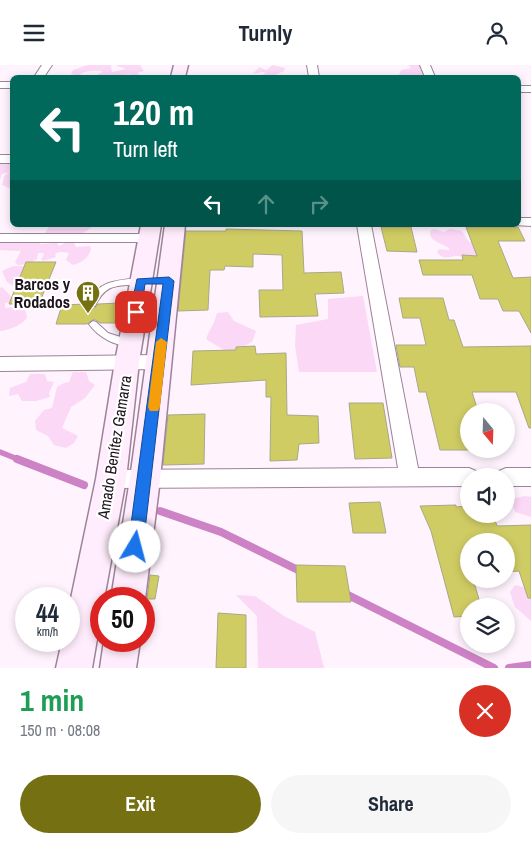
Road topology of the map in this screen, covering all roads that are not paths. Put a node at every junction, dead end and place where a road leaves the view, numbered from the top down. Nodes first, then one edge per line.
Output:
1 (175, 227) edge
2 (364, 227) edge
3 (150, 232) edge
4 (0, 238) edge
5 (141, 281) junction
6 (169, 281) junction
7 (92, 304) dead end
8 (93, 323) dead end
9 (128, 353) junction
10 (159, 362) junction
11 (0, 364) edge
12 (410, 477) junction
13 (460, 477) edge
14 (515, 477) edge
15 (531, 477) edge
16 (111, 479) junction
17 (145, 479) junction
18 (130, 587) edge
19 (120, 652) edge
20 (74, 668) edge
21 (118, 668) edge

1 - 6 main road, Amado Benítez Gamarra
2 - 12 street
3 - 4 street
3 - 5 main road, Amado Benítez Gamarra
5 - 6 main road
5 - 7 lane
5 - 9 main road, Amado Benítez Gamarra
6 - 10 main road, Amado Benítez Gamarra
8 - 9 lane
9 - 10 street
9 - 11 street
9 - 16 main road, Amado Benítez Gamarra
10 - 17 main road, Amado Benítez Gamarra
12 - 13 street
12 - 17 street
14 - 15 street
16 - 17 street
16 - 20 main road, Amado Benítez Gamarra
17 - 18 main road, Amado Benítez Gamarra
19 - 21 main road

